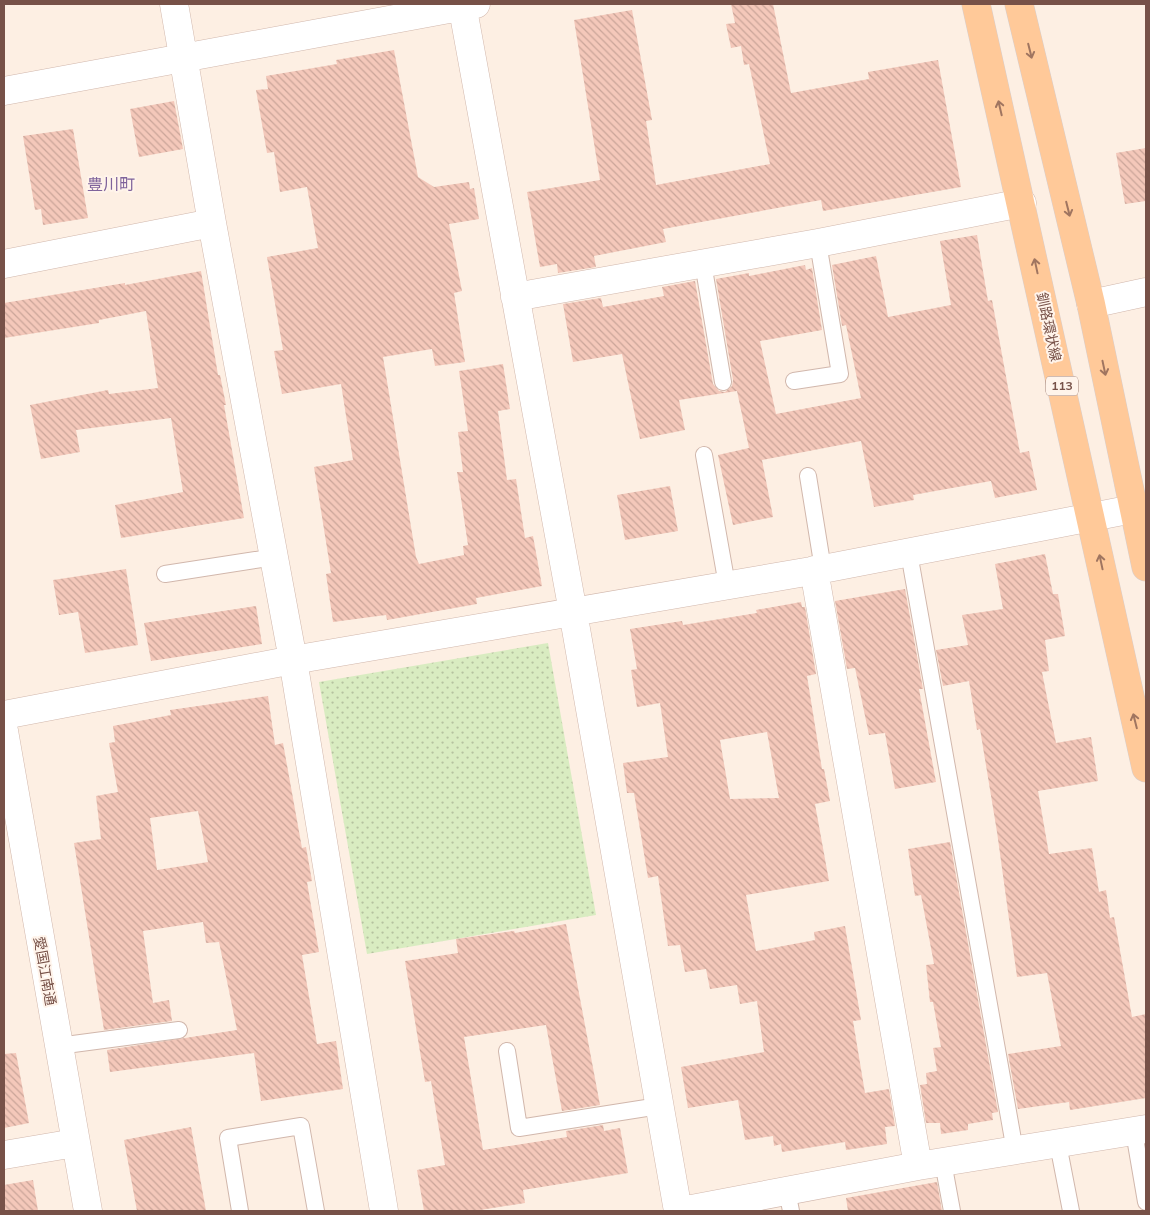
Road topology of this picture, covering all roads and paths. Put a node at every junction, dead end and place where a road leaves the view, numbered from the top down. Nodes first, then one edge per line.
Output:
1 (174, 4) edge
2 (467, 4) edge
3 (976, 4) edge
4 (1019, 4) edge
5 (184, 58) junction
6 (4, 91) edge
7 (1022, 203) junction
8 (212, 223) junction
9 (818, 243) junction
10 (703, 263) junction
11 (4, 264) edge
12 (1146, 292) edge
13 (516, 297) junction
14 (1091, 304) junction
15 (794, 381) dead end
16 (723, 382) dead end
17 (704, 456) dead end
18 (808, 476) dead end
19 (1133, 509) junction
20 (1091, 516) junction
21 (909, 553) junction
22 (275, 557) junction
23 (1146, 567) edge
24 (818, 569) junction
25 (166, 574) dead end
26 (727, 586) junction
27 (573, 612) junction
28 (293, 660) junction
29 (1137, 687) edge
30 (4, 715) edge
31 (4, 731) edge
32 (1146, 768) edge
33 (179, 1030) dead end
34 (58, 1046) junction
35 (507, 1051) dead end
36 (659, 1106) junction
37 (1140, 1131) edge
38 (75, 1143) junction
39 (1058, 1144) junction
40 (1015, 1151) junction
41 (4, 1155) edge
42 (930, 1164) junction
43 (789, 1201) edge
44 (1146, 1202) edge
45 (88, 1211) edge
46 (240, 1211) edge
47 (316, 1211) edge
48 (384, 1211) edge
49 (679, 1211) edge
50 (952, 1211) edge
51 (1071, 1211) edge

1 - 5 street
2 - 5 street
2 - 13 street
7 -> 3 main road, 釧路環状線 / 113
4 -> 14 main road
5 - 6 street
5 - 8 street
7 - 9 street
20 -> 7 main road, 釧路環状線 / 113
8 - 11 street
8 - 22 street
9 - 10 street
9 - 15 lane
10 - 13 street
10 - 16 lane
12 - 14 street
13 - 27 street
14 -> 19 main road
17 - 26 lane
18 - 24 lane
19 - 20 street
19 - 23 main road
20 - 21 street
29 -> 20 main road, 釧路環状線 / 113
21 - 24 street
21 - 40 lane
22 - 25 lane
22 - 28 street
24 - 26 street
24 - 42 street
26 - 27 street
27 - 28 street
27 - 36 street
28 - 30 street
28 - 48 street
32 -> 29 main road, 釧路環状線 / 113
31 - 34 street, 愛国江南通
33 - 34 lane
34 - 38 street, 愛国江南通
35 - 36 lane
36 - 49 street
37 - 39 street
37 - 44 lane
38 - 41 street
38 - 45 street, 愛国江南通
39 - 40 street
39 - 51 lane
40 - 42 street
42 - 43 street
42 - 50 lane
43 - 49 street
46 - 47 lane

